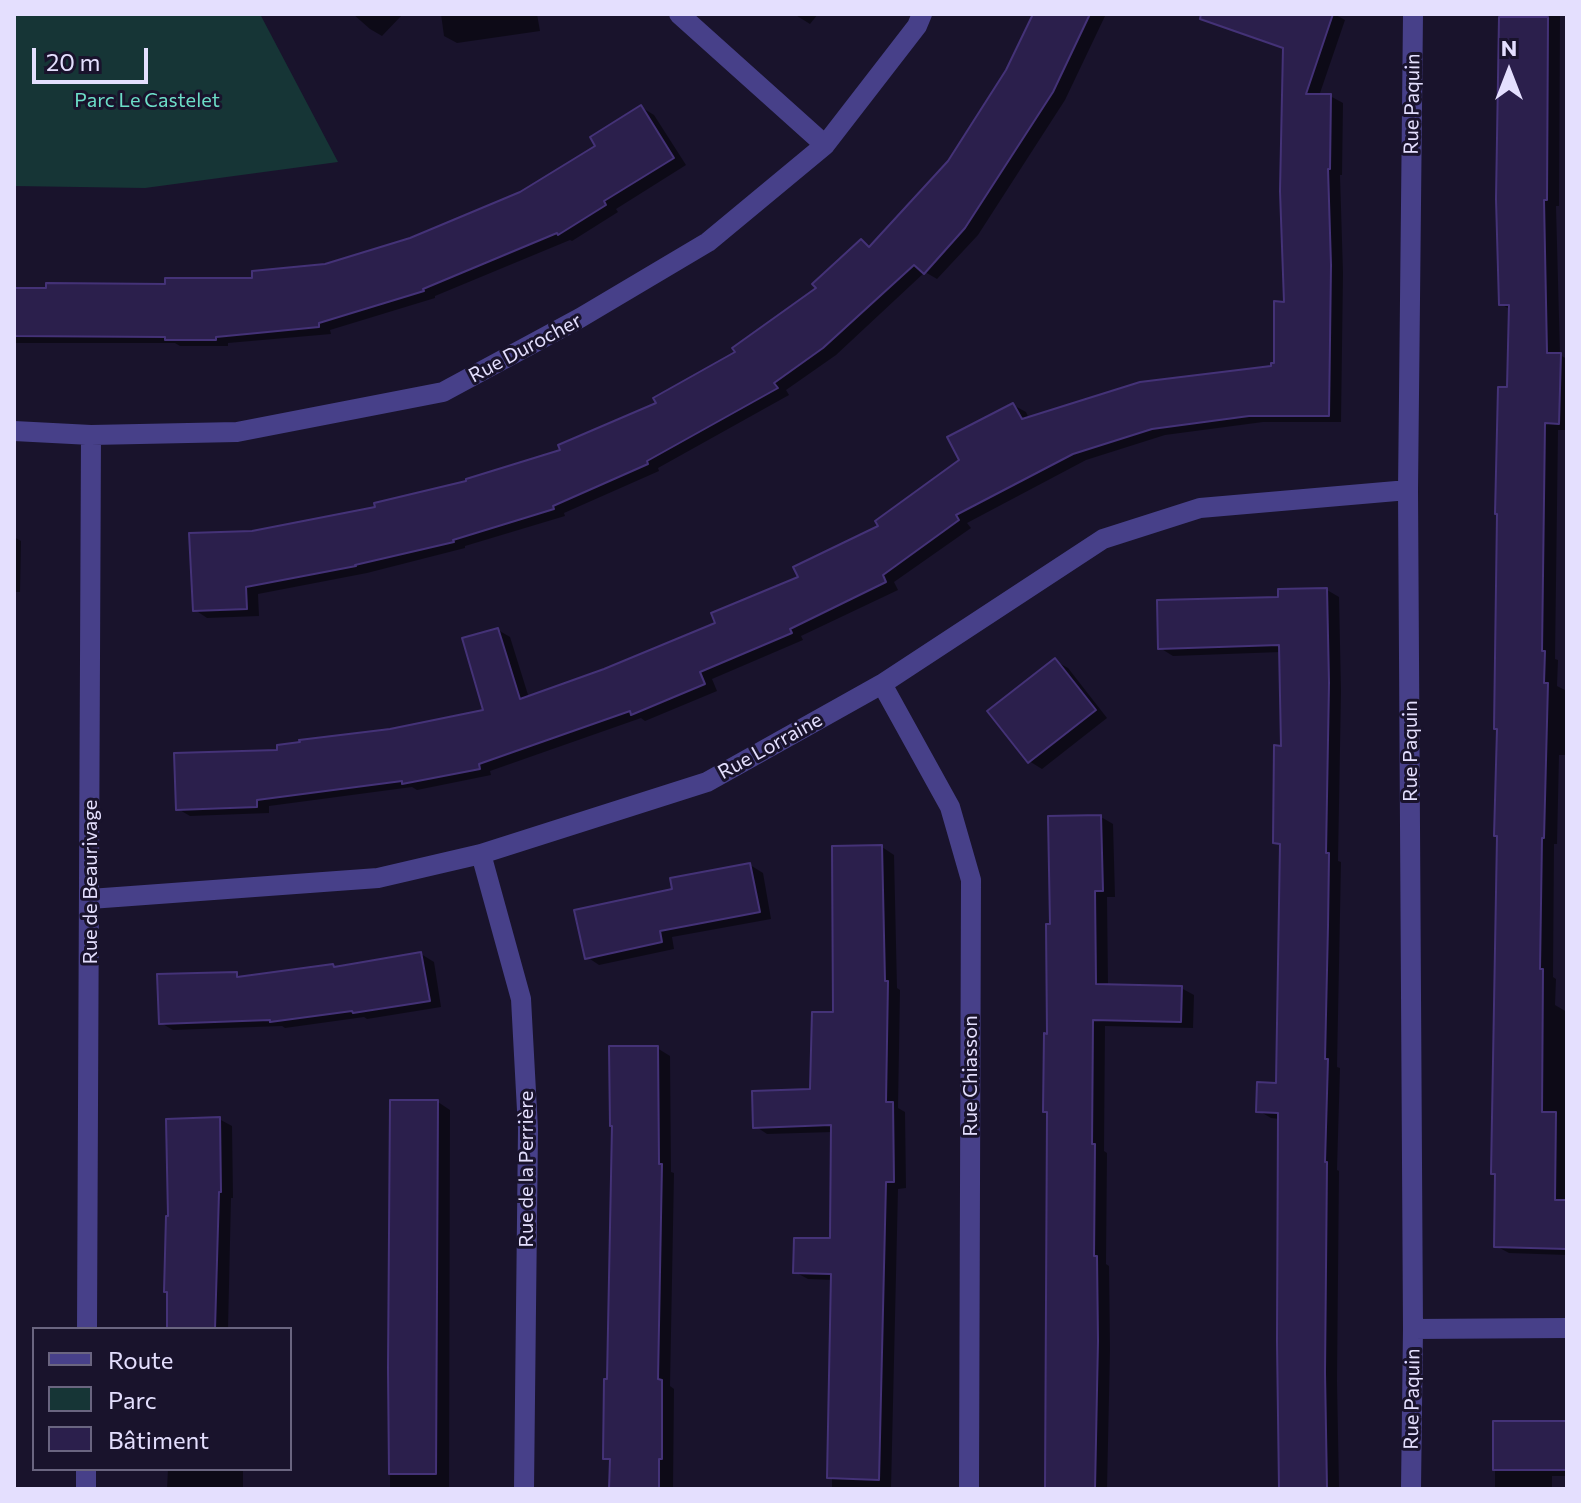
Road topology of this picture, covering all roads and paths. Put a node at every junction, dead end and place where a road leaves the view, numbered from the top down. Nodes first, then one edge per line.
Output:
1 (679, 14) edge
2 (922, 14) edge
3 (1413, 14) edge
4 (825, 145) junction
5 (14, 431) edge
6 (91, 435) junction
7 (1408, 490) junction
8 (882, 684) junction
9 (481, 854) junction
10 (90, 899) junction
11 (87, 1327) edge
12 (1567, 1328) edge
13 (1413, 1329) junction
14 (524, 1489) edge
15 (969, 1489) edge
16 (1411, 1489) edge

1 - 4 street
2 - 4 street, Rue Durocher
3 - 7 street, Rue Paquin
4 - 6 street, Rue Durocher
5 - 6 street, Rue Durocher
6 - 10 street, Rue de Beaurivage
7 - 8 street, Rue Lorraine
7 - 13 street, Rue Paquin
8 - 9 street, Rue Lorraine
8 - 15 street, Rue Chiasson
9 - 10 street, Rue Lorraine
9 - 14 street, Rue de la Perrière
10 - 11 street, Rue de Beaurivage
12 - 13 street
13 - 16 street, Rue Paquin

